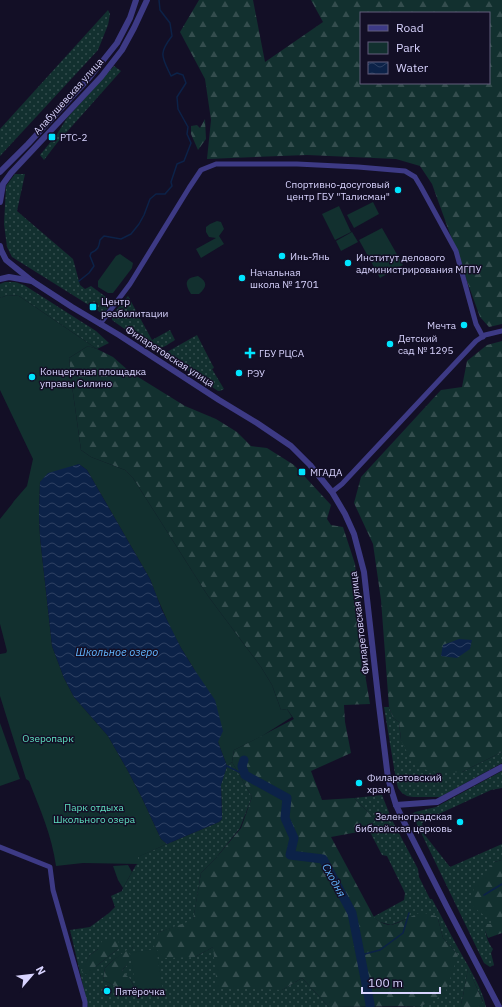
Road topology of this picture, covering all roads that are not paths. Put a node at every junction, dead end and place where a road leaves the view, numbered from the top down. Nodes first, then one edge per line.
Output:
1 (136, 0) edge
2 (147, 0) edge
3 (0, 172) edge
4 (0, 202) edge
5 (0, 246) edge
6 (0, 279) edge
7 (32, 281) junction
8 (100, 324) junction
9 (502, 331) edge
10 (483, 337) junction
11 (332, 492) junction
12 (502, 768) edge
13 (396, 805) junction
14 (0, 847) edge
15 (498, 1006) edge
16 (85, 1007) edge

1 - 3 street, Алабушевская улица
2 - 4 street, Алабушевская улица
5 - 7 street, Филаретовская улица
6 - 7 street, Филаретовская улица
7 - 8 street, Филаретовская улица
8 - 10 street
8 - 11 street, Филаретовская улица
9 - 10 street
10 - 11 street
11 - 13 street, Филаретовская улица
12 - 13 street
13 - 15 street, Филаретовская улица
14 - 16 street

